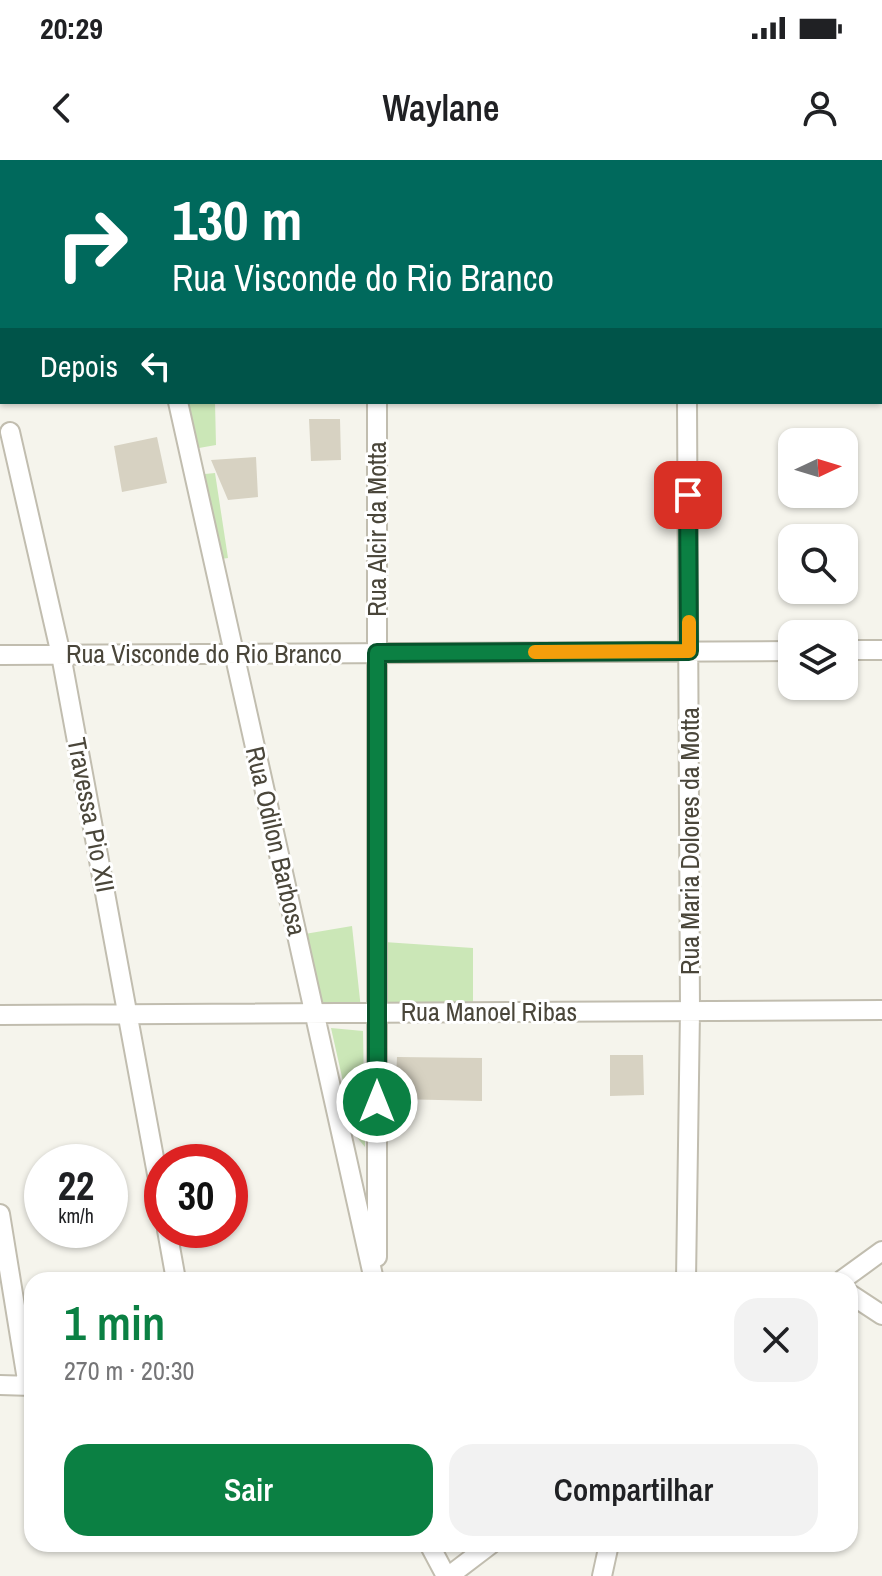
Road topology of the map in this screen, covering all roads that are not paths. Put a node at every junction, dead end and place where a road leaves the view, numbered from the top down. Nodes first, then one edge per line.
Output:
1 (178, 404) edge
2 (377, 404) edge
3 (687, 404) edge
4 (10, 432) dead end
5 (858, 650) edge
6 (882, 650) edge
7 (689, 651) junction
8 (778, 651) edge
9 (377, 653) junction
10 (234, 654) junction
11 (0, 655) edge
12 (61, 655) junction
13 (882, 1010) edge
14 (690, 1011) junction
15 (315, 1013) junction
16 (377, 1013) junction
17 (128, 1014) junction
18 (0, 1015) edge
19 (152, 1144) edge
20 (0, 1214) edge
21 (170, 1248) edge
22 (882, 1251) edge
23 (175, 1272) edge
24 (373, 1272) edge
25 (375, 1272) edge
26 (686, 1272) edge
27 (853, 1272) edge
28 (858, 1299) edge
29 (882, 1315) edge
30 (24, 1352) edge
31 (0, 1385) edge
32 (24, 1386) edge
33 (434, 1552) edge
34 (480, 1552) edge
35 (607, 1552) edge
36 (447, 1576) edge
37 (602, 1576) edge

1 - 10 street, Rua Odilon Barbosa
2 - 9 street, Rua Alcir da Motta
3 - 7 street, Rua Maria Dolores da Motta
4 - 12 street, Travessa Pio XII
5 - 6 street
7 - 8 street, Rua Visconde do Rio Branco
7 - 9 street, Rua Visconde do Rio Branco
7 - 14 street, Rua Maria Dolores da Motta
9 - 10 street, Rua Visconde do Rio Branco
9 - 16 street, Rua Alcir da Motta
10 - 12 street, Rua Visconde do Rio Branco
10 - 15 street, Rua Odilon Barbosa
11 - 12 street, Rua Visconde do Rio Branco
12 - 17 street, Travessa Pio XII
13 - 14 street, Rua Manoel Ribas
14 - 16 street, Rua Manoel Ribas
14 - 26 street, Rua Maria Dolores da Motta
15 - 16 street, Rua Manoel Ribas
15 - 17 street, Rua Manoel Ribas
15 - 24 street, Rua Odilon Barbosa
16 - 25 street, Rua Alcir da Motta
17 - 18 street, Rua Manoel Ribas
17 - 19 street, Travessa Pio XII
20 - 30 street
21 - 23 street
22 - 27 street
28 - 29 street
31 - 32 street
33 - 36 street
34 - 36 street
35 - 37 street

